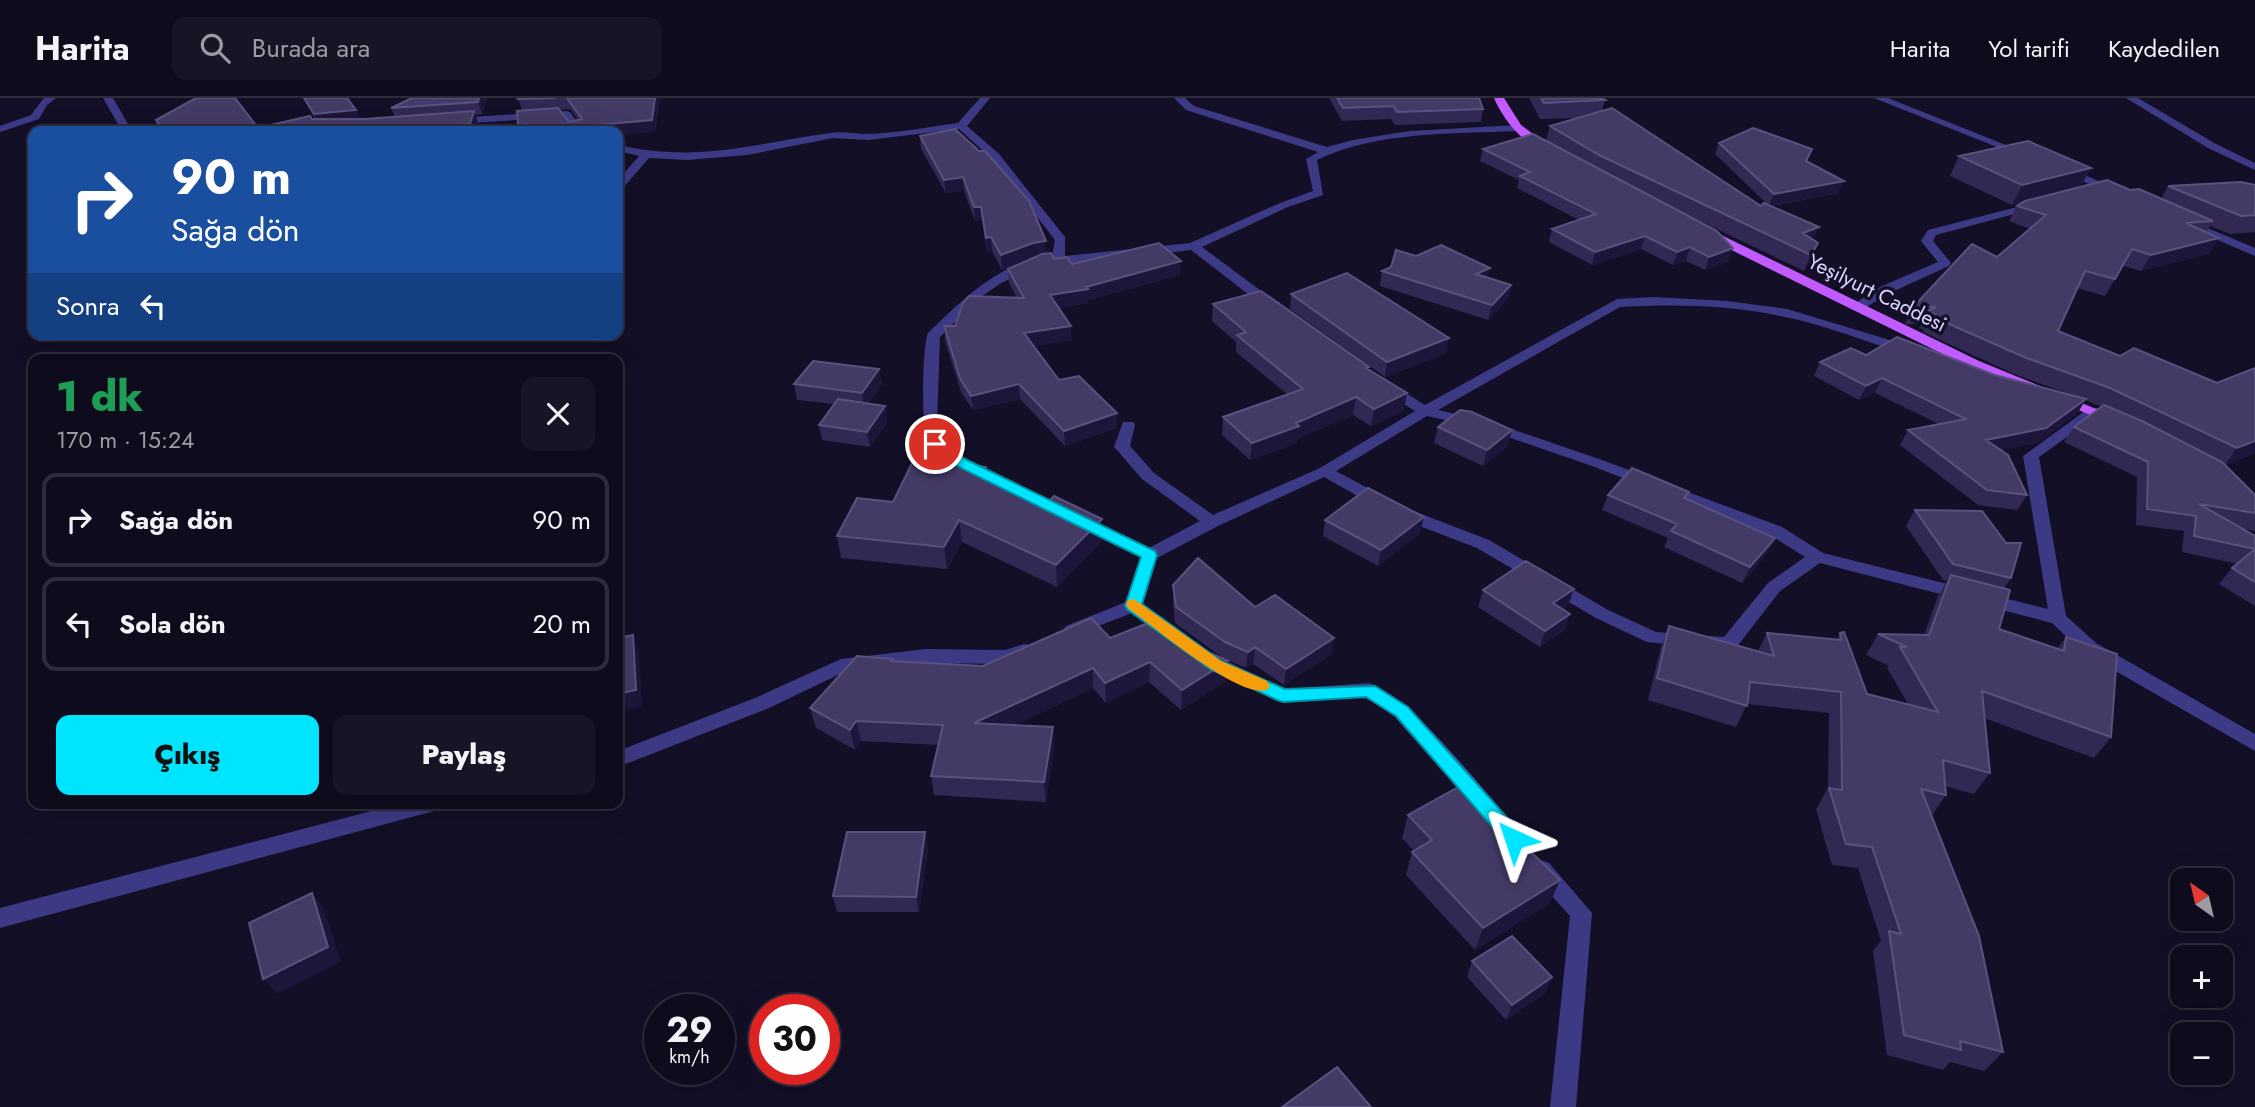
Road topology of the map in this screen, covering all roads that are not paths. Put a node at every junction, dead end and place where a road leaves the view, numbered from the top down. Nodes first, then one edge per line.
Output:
1 (51, 98) edge
2 (108, 98) edge
3 (985, 98) edge
4 (1179, 98) edge
5 (1499, 98) edge
6 (1879, 98) edge
7 (2131, 98) edge
8 (447, 121) edge
9 (124, 126) edge
10 (574, 126) edge
11 (961, 126) junction
12 (1518, 128) junction
13 (0, 129) edge
14 (623, 149) edge
15 (1324, 150) junction
16 (646, 155) junction
17 (1557, 155) edge
18 (2042, 161) edge
19 (2055, 166) edge
20 (2255, 167) edge
21 (623, 181) edge
22 (2105, 187) junction
23 (2078, 194) edge
24 (2129, 197) edge
25 (2052, 201) edge
26 (2178, 218) edge
27 (1695, 227) edge
28 (1193, 246) junction
29 (2255, 252) edge
30 (1058, 260) junction
31 (1856, 307) junction
32 (1287, 317) edge
33 (1373, 378) edge
34 (1425, 411) junction
35 (2094, 411) junction
36 (1128, 425) dead end
37 (2127, 426) edge
38 (1325, 471) junction
39 (1212, 522) junction
40 (1149, 555) junction
41 (1816, 557) junction
42 (1133, 606) junction
43 (2057, 618) junction
44 (2255, 743) edge
45 (623, 757) edge
46 (412, 809) edge
47 (0, 918) edge
48 (1563, 1107) edge

1 - 13 street
2 - 9 street
3 - 11 street
4 - 15 street
5 - 12 main road
6 - 18 street
7 - 20 street
8 - 10 street
11 - 16 street
11 - 30 street
12 - 15 street
12 - 17 main road
14 - 16 street
15 - 28 street
16 - 21 street
19 - 22 street
22 - 23 street
22 - 24 street
25 - 31 street
26 - 29 street
27 - 31 main road, Yeşilyurt Caddesi
28 - 30 street
28 - 32 street
30 - 40 street
31 - 35 main road, Yeşilyurt Caddesi
33 - 34 street
34 - 35 street
34 - 38 street
34 - 41 street
35 - 37 main road, Yeşilyurt Caddesi
35 - 43 street
36 - 39 street
38 - 39 street
38 - 41 street
39 - 40 street
40 - 42 street
41 - 43 street
42 - 45 street
42 - 48 street
43 - 44 street
46 - 47 street

